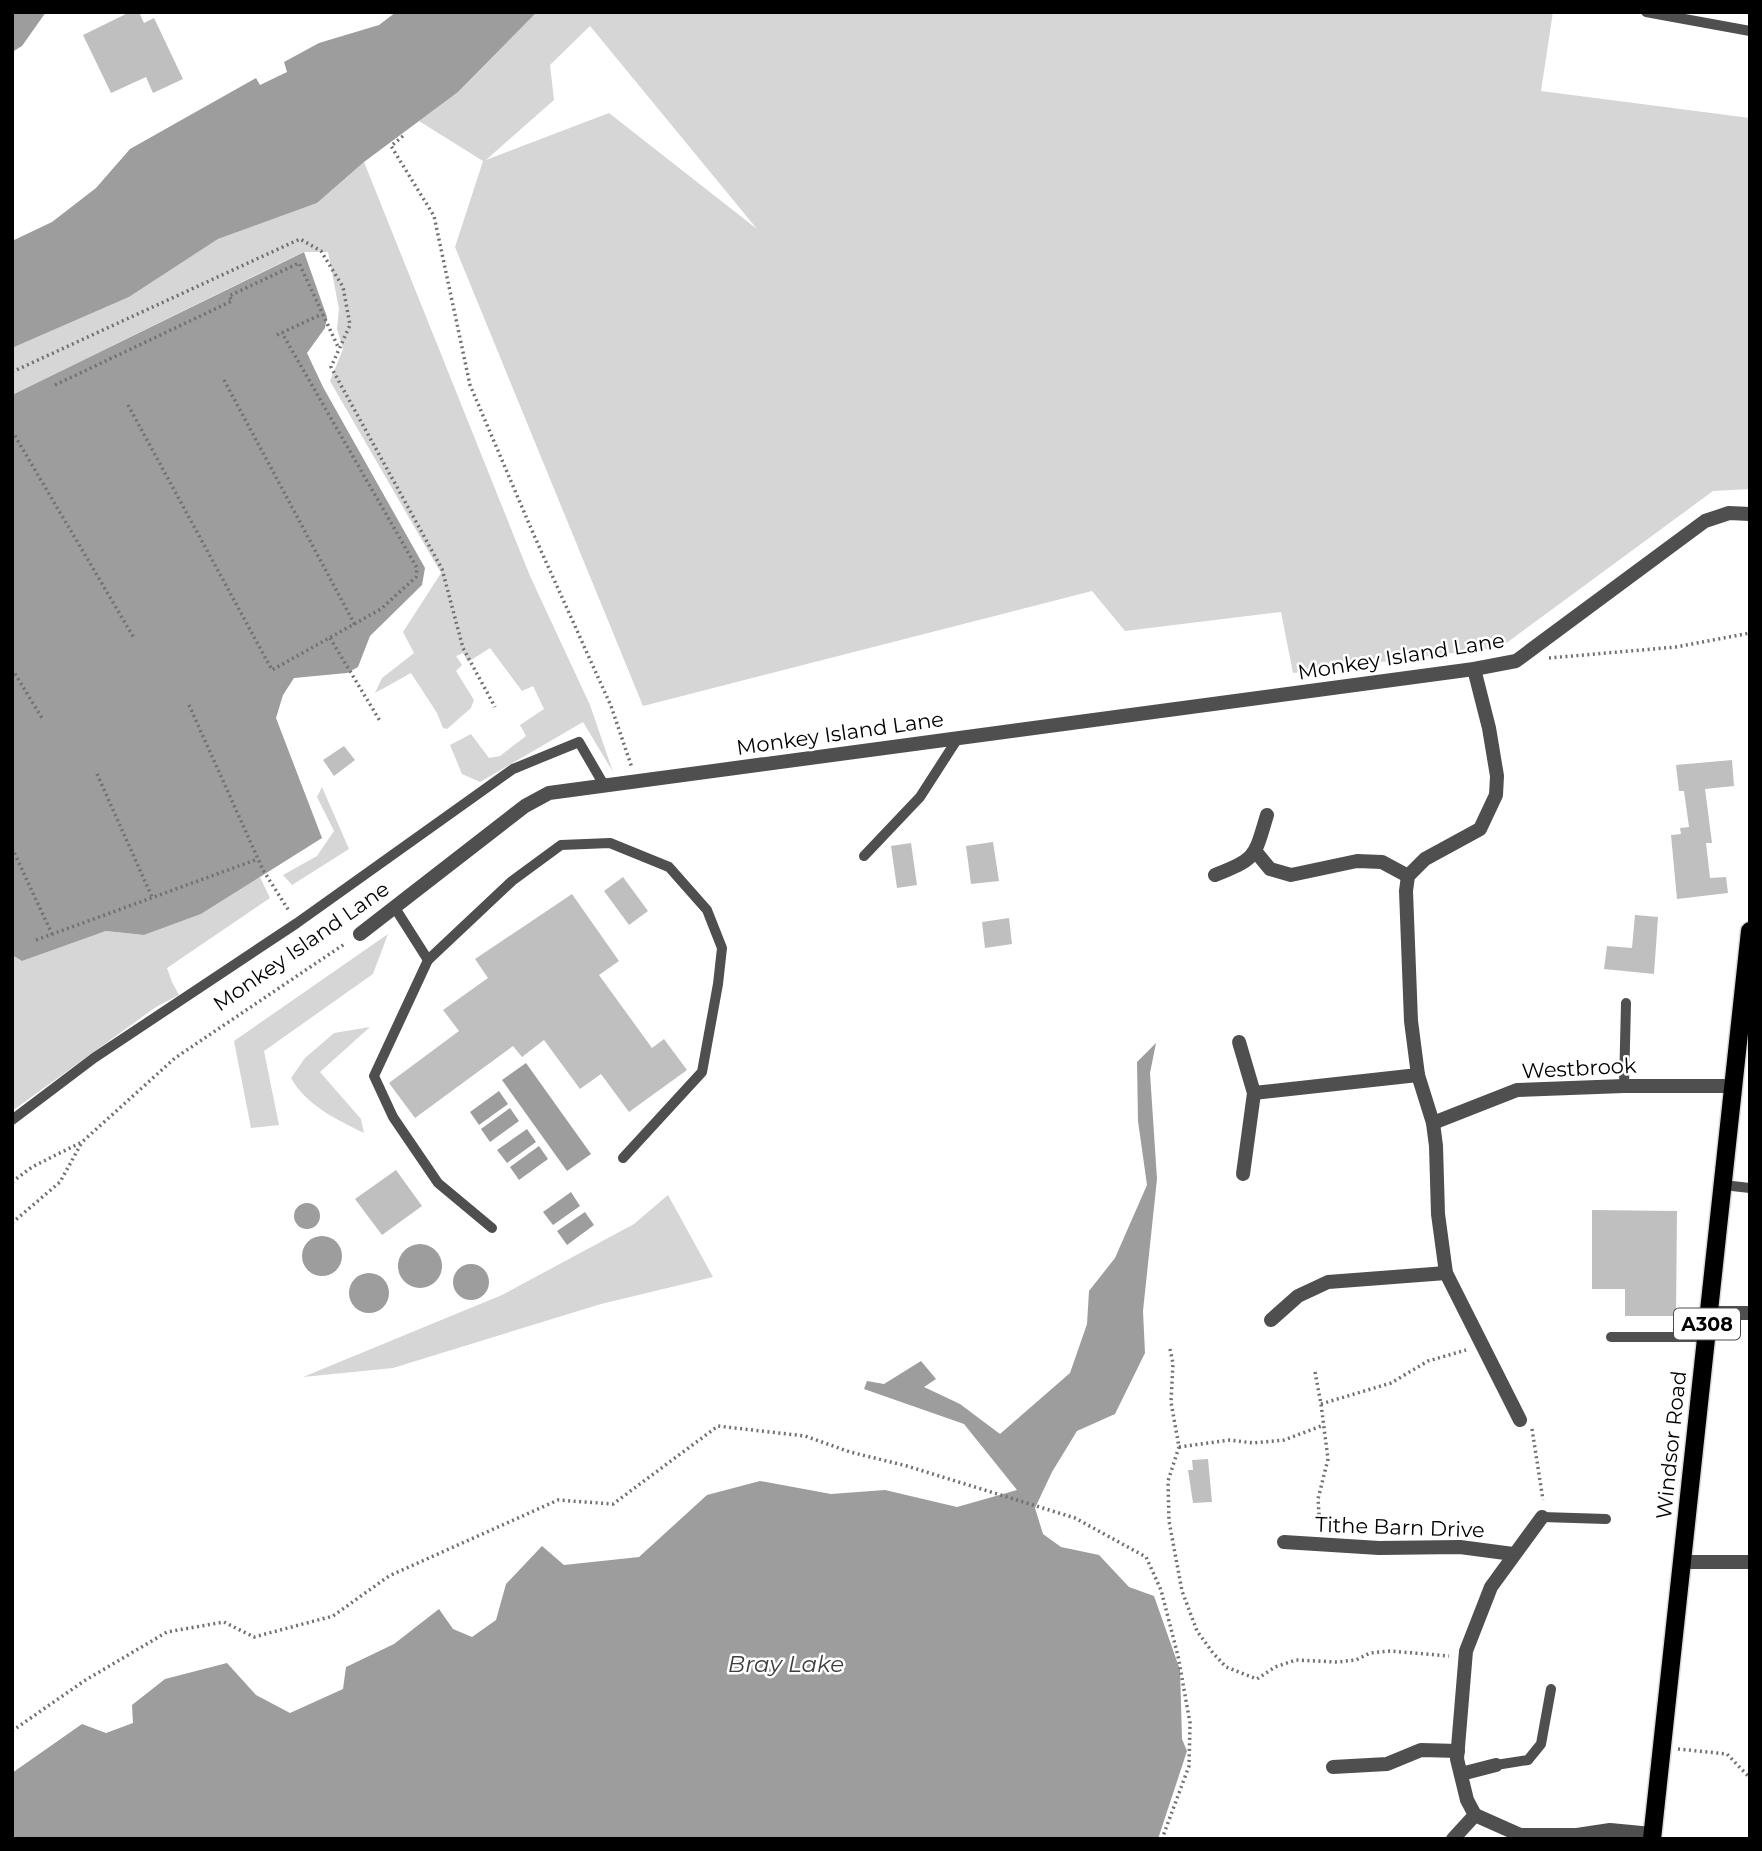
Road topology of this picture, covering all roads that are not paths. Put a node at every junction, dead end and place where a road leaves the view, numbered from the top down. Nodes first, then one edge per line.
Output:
1 (1646, 12) edge
2 (1750, 31) edge
3 (1750, 514) edge
4 (1474, 669) junction
5 (958, 738) junction
6 (604, 785) junction
7 (1267, 815) dead end
8 (1256, 852) junction
9 (864, 856) dead end
10 (1215, 875) dead end
11 (1408, 876) junction
12 (395, 908) junction
13 (1750, 931) edge
14 (360, 934) road end
15 (429, 960) junction
16 (1626, 1003) dead end
17 (1239, 1042) dead end
18 (1743, 1059) edge
19 (1418, 1074) junction
20 (1624, 1086) junction
21 (1733, 1086) junction
22 (1254, 1093) junction
23 (12, 1120) edge
24 (1433, 1123) junction
25 (623, 1158) dead end
26 (1243, 1174) dead end
27 (1723, 1185) junction
28 (1750, 1188) edge
29 (492, 1228) dead end
30 (1446, 1273) junction
31 (1709, 1313) junction
32 (1750, 1313) edge
33 (1271, 1320) dead end
34 (1611, 1337) dead end
35 (1706, 1337) junction
36 (1520, 1420) road end
37 (1542, 1517) joint
38 (1606, 1519) dead end
39 (1284, 1542) dead end
40 (1513, 1554) junction
41 (1682, 1562) junction
42 (1750, 1562) edge
43 (1551, 1689) dead end
44 (1458, 1751) junction
45 (1496, 1765) joint
46 (1333, 1766) dead end
47 (1461, 1774) junction
48 (1475, 1815) junction
49 (1652, 1836) edge
50 (1453, 1839) edge

1 - 2 lane
3 - 4 street, Monkey Island Lane
4 - 5 street, Monkey Island Lane
4 - 11 street
5 - 6 street, Monkey Island Lane
5 - 9 lane
6 - 12 street, Monkey Island Lane
6 - 23 lane
7 - 8 street
8 - 10 street
8 - 11 street
11 - 19 street
12 - 14 street, Monkey Island Lane
12 - 15 lane
13 - 18 main road, Windsor Road / A308
15 - 25 lane
15 - 29 lane
16 - 20 lane
17 - 22 street
18 - 21 main road, Windsor Road / A308
19 - 22 street
19 - 24 street
20 - 21 street, Westbrook
20 - 24 street, Westbrook
21 - 27 main road, Windsor Road / A308
22 - 26 street
24 - 30 street
27 - 28 lane
27 - 31 main road, Windsor Road / A308
30 - 33 street
30 - 36 street
31 - 32 street
31 - 35 main road, Windsor Road / A308
34 - 35 lane
35 - 41 main road, Windsor Road / A308
37 - 38 lane
37 - 40 street, Tithe Barn Drive
39 - 40 street, Tithe Barn Drive
40 - 44 street, Tithe Barn Drive
41 - 42 street
41 - 49 main road, Windsor Road / A308
43 - 45 lane
44 - 46 street
44 - 47 street, Tithe Barn Drive
45 - 47 street
47 - 48 street, Tithe Barn Drive
48 - 49 street
48 - 50 street

